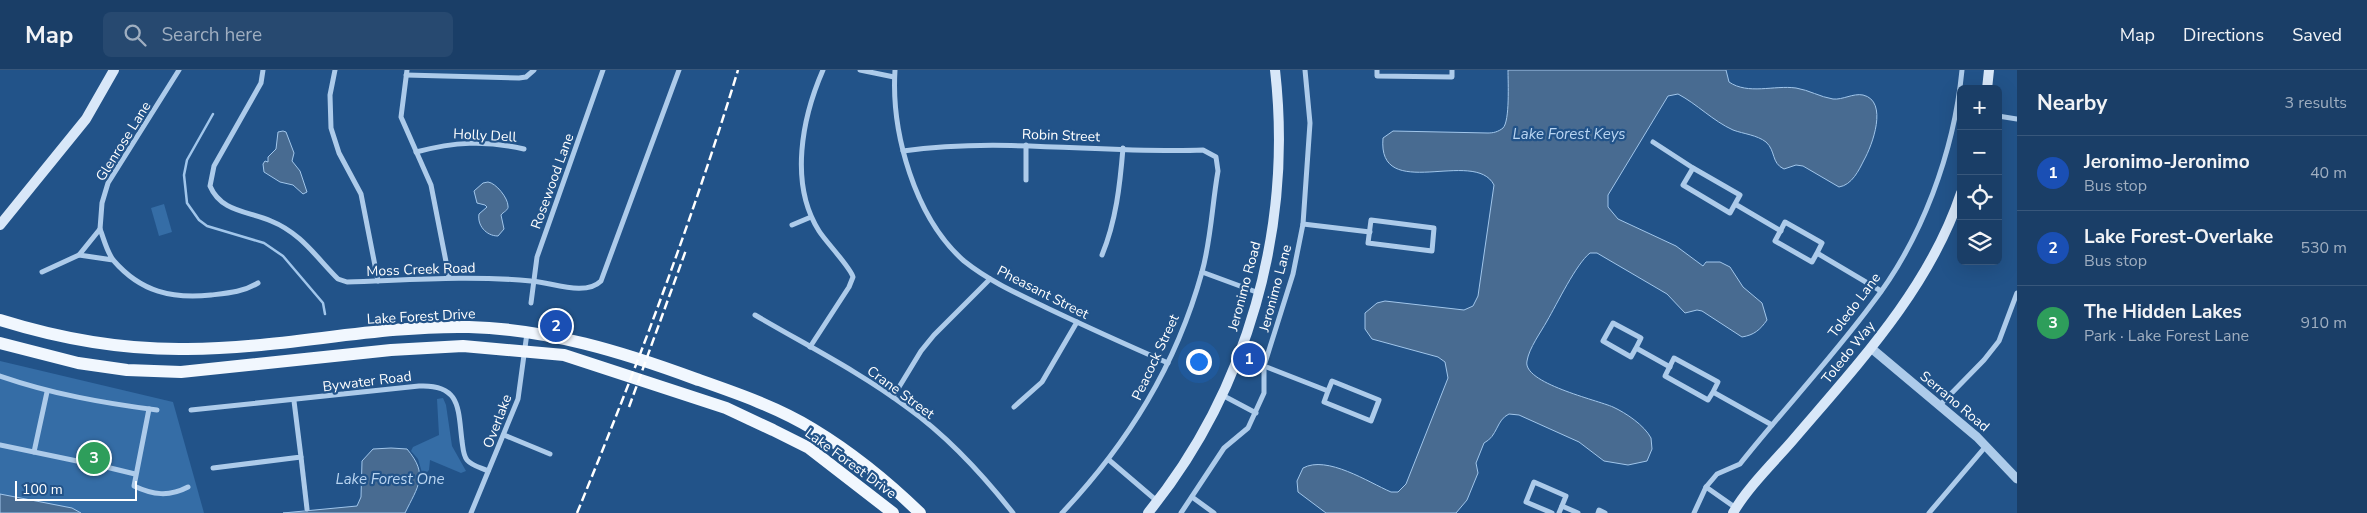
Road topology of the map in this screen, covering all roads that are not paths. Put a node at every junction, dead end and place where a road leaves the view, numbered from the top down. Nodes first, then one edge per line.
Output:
1 (114, 70) edge
2 (180, 70) edge
3 (263, 70) edge
4 (335, 70) edge
5 (456, 70) edge
6 (534, 70) edge
7 (603, 70) edge
8 (679, 70) edge
9 (822, 70) edge
10 (860, 70) edge
11 (895, 70) edge
12 (1276, 70) edge
13 (1305, 70) edge
14 (1377, 70) edge
15 (1452, 70) edge
16 (1962, 70) edge
17 (1989, 70) edge
18 (406, 73) edge
19 (463, 77) junction
20 (894, 77) junction
21 (1987, 85) edge
22 (2002, 117) edge
23 (2017, 119) edge
24 (1653, 142) dead end
25 (1026, 145) junction
26 (524, 148) dead end
27 (1123, 148) junction
28 (903, 151) junction
29 (416, 152) junction
30 (1216, 157) joint
31 (1693, 168) junction
32 (1026, 180) dead end
33 (1957, 202) edge
34 (1735, 204) junction
35 (811, 217) junction
36 (0, 224) edge
37 (1303, 224) junction
38 (792, 226) dead end
39 (100, 229) junction
40 (1781, 231) junction
41 (1370, 232) junction
42 (1817, 252) junction
43 (79, 255) junction
44 (1102, 255) dead end
45 (113, 260) junction
46 (42, 272) dead end
47 (1202, 272) junction
48 (449, 277) junction
49 (990, 279) junction
50 (378, 281) junction
51 (534, 281) junction
52 (258, 283) dead end
53 (1882, 291) junction
54 (1259, 293) junction
55 (2017, 294) edge
56 (531, 303) dead end
57 (755, 315) dead end
58 (0, 320) edge
59 (1077, 322) junction
60 (528, 332) junction
61 (0, 343) edge
62 (810, 347) junction
63 (1636, 348) junction
64 (1871, 348) junction
65 (526, 350) junction
66 (1168, 363) junction
67 (1264, 366) junction
68 (1670, 367) junction
69 (0, 376) edge
70 (1328, 391) junction
71 (47, 392) junction
72 (1713, 392) junction
73 (1222, 395) junction
74 (893, 398) junction
75 (294, 401) junction
76 (1939, 406) junction
77 (1014, 407) dead end
78 (149, 409) junction
79 (157, 410) dead end
80 (191, 410) dead end
81 (1256, 413) junction
82 (1772, 424) junction
83 (504, 435) junction
84 (0, 445) edge
85 (1986, 446) junction
86 (34, 452) junction
87 (550, 454) dead end
88 (301, 457) junction
89 (1109, 460) junction
90 (78, 461) dead end
91 (102, 466) dead end
92 (213, 468) dead end
93 (488, 471) junction
94 (135, 474) junction
95 (2017, 479) edge
96 (188, 487) dead end
97 (1706, 487) junction
98 (1192, 497) junction
99 (1157, 501) junction
100 (1562, 506) junction
101 (307, 509) dead end
102 (1734, 511) edge
103 (471, 513) edge
104 (893, 513) edge
105 (920, 513) edge
106 (1013, 513) edge
107 (1062, 513) edge
108 (1148, 513) edge
109 (1180, 513) edge
110 (1214, 513) edge
111 (1552, 513) edge
112 (1559, 513) edge
113 (1578, 513) edge
114 (1598, 513) edge
115 (1605, 513) edge
116 (1694, 513) edge
117 (1929, 513) edge

1 - 36 main road
2 - 39 street, Glenrose Lane
3 - 50 street, Moss Creek Road
4 - 50 street
5 - 19 street
6 - 19 street
7 - 51 street, Rosewood Lane
8 - 51 street, Moss Creek Road
9 - 35 street
10 - 20 street
11 - 20 street, Pheasant Street
12 - 54 main road, Jeronimo Road
13 - 37 street, Jeronimo Lane
14 - 15 street
16 - 53 street, Toledo Lane
17 - 21 main road
18 - 19 street
18 - 29 street
20 - 28 street, Pheasant Street
22 - 23 street
24 - 31 street
25 - 27 street, Robin Street
25 - 28 street, Robin Street
25 - 32 street
26 - 29 street, Holly Dell
27 - 30 street, Robin Street
27 - 44 street
28 - 49 street, Pheasant Street
29 - 48 street
30 - 47 street, Peacock Street
31 - 34 street
31 - 34 street
33 - 64 main road, Toledo Way
34 - 40 street
35 - 38 street
35 - 62 street
37 - 41 street
37 - 67 street, Jeronimo Lane
39 - 43 street
39 - 45 street, Glenrose Lane
40 - 42 street
40 - 42 street
41 - 41 street
42 - 53 street
43 - 45 street
43 - 46 street
45 - 52 street, Glenrose Lane
47 - 54 street
47 - 66 street, Peacock Street
48 - 50 street, Moss Creek Road
48 - 51 street, Moss Creek Road
49 - 59 street, Pheasant Street
49 - 74 street
51 - 56 street, Rosewood Lane
53 - 82 street, Toledo Lane
54 - 73 main road, Jeronimo Road
55 - 76 street
57 - 62 street, Crane Street
58 - 60 main road, Lake Forest Drive
59 - 66 street, Pheasant Street
59 - 77 street
60 - 65 street, Overlake
60 - 105 main road, Lake Forest Drive
61 - 65 main road, Lake Forest Drive
62 - 74 street, Crane Street
63 - 63 street
63 - 68 street
64 - 76 street, Serrano Road
64 - 102 main road, Toledo Way
65 - 83 street, Overlake
65 - 104 main road, Lake Forest Drive
66 - 89 street, Peacock Street
67 - 70 street
67 - 81 street, Jeronimo Lane
68 - 72 street
68 - 72 street
69 - 71 street
70 - 70 street
71 - 78 street
71 - 86 street
72 - 82 street
73 - 81 street
73 - 99 main road, Jeronimo Road
74 - 106 street, Crane Street
75 - 80 street, Bywater Road
75 - 88 street
75 - 93 street, Bywater Road
76 - 85 street, Serrano Road
78 - 79 street
78 - 94 street
81 - 98 street, Jeronimo Lane
82 - 97 street, Toledo Lane
83 - 87 street
83 - 93 street, Overlake
84 - 86 street
85 - 95 street, Serrano Road
85 - 117 street
86 - 90 street
88 - 92 street
88 - 101 street
89 - 99 street
89 - 107 street, Peacock Street
91 - 94 street
93 - 103 street, Overlake
94 - 96 street
97 - 102 street
97 - 116 street, Toledo Lane
98 - 109 street, Jeronimo Lane
98 - 110 street
99 - 108 main road, Jeronimo Road
100 - 111 street
100 - 112 street
100 - 113 street
114 - 115 street

